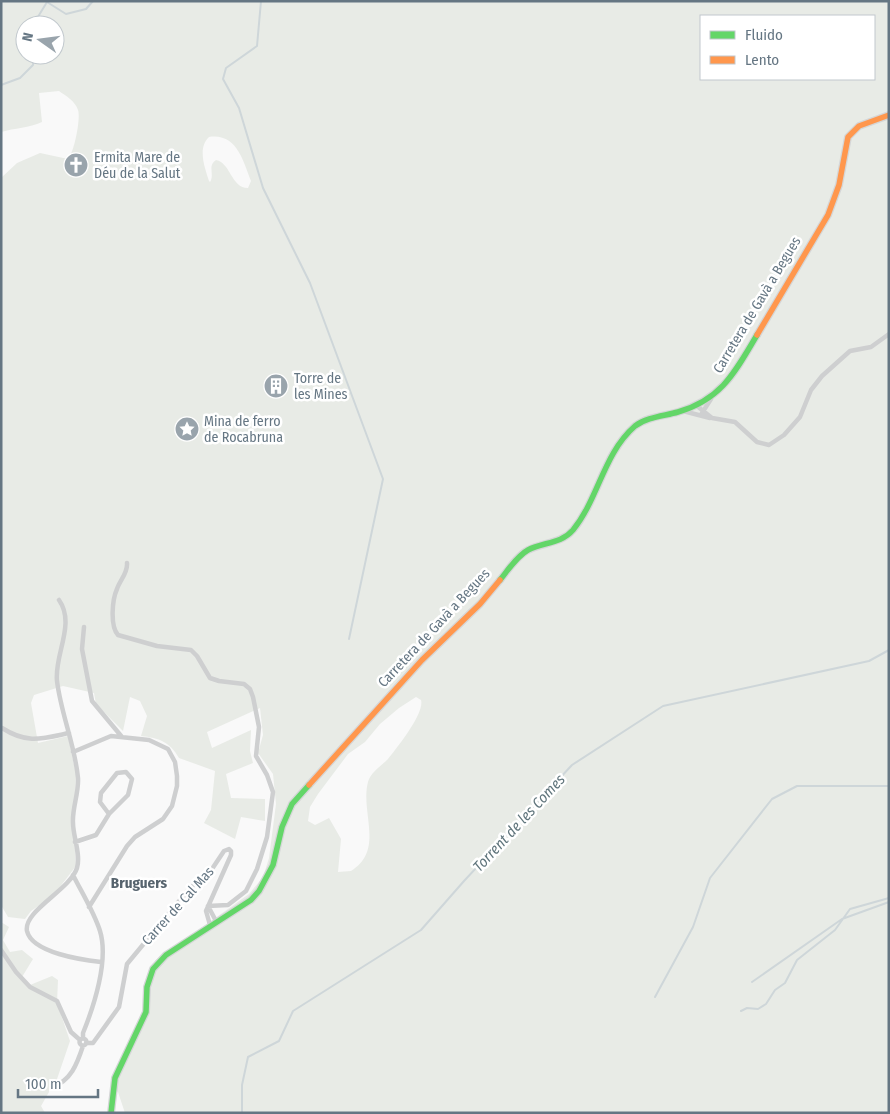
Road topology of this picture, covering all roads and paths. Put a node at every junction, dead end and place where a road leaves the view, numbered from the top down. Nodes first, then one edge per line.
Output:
1 (889, 113) edge
2 (889, 334) edge
3 (711, 399) junction
4 (696, 405) junction
5 (703, 410) junction
6 (683, 411) junction
7 (697, 415) junction
8 (714, 419) junction
9 (127, 563) dead end
10 (59, 600) dead end
11 (84, 627) dead end
12 (2, 728) edge
13 (69, 733) junction
14 (122, 737) junction
15 (73, 752) junction
16 (109, 814) junction
17 (75, 842) junction
18 (73, 875) junction
19 (208, 906) junction
20 (89, 907) junction
21 (216, 921) junction
22 (1, 950) edge
23 (101, 962) junction
24 (83, 1042) junction
25 (52, 1087) dead end
26 (112, 1113) edge

1 - 3 main road, Carretera de Gavà a Begues
1 - 4 main road, Carretera de Gavà a Begues
2 - 8 street
3 - 4 main road, Carretera de Gavà a Begues
3 - 5 street
4 - 5 street
4 - 6 main road, Carretera de Gavà a Begues
4 - 7 street
4 - 21 main road, Carretera de Gavà a Begues
5 - 7 street
5 - 8 street
6 - 7 street
6 - 21 main road, Carretera de Gavà a Begues
7 - 8 street
9 - 19 street
10 - 13 street
11 - 14 street
12 - 13 street
13 - 15 street
14 - 15 street
14 - 20 street
15 - 17 street
16 - 16 street
16 - 17 street
17 - 18 street
18 - 20 street
18 - 23 street
19 - 21 street
19 - 24 street, Carrer de Cal Mas
20 - 23 street
21 - 26 main road, Carretera de Gavà a Begues
22 - 24 street
23 - 24 street
24 - 25 street, Carrer de Cal Mas

